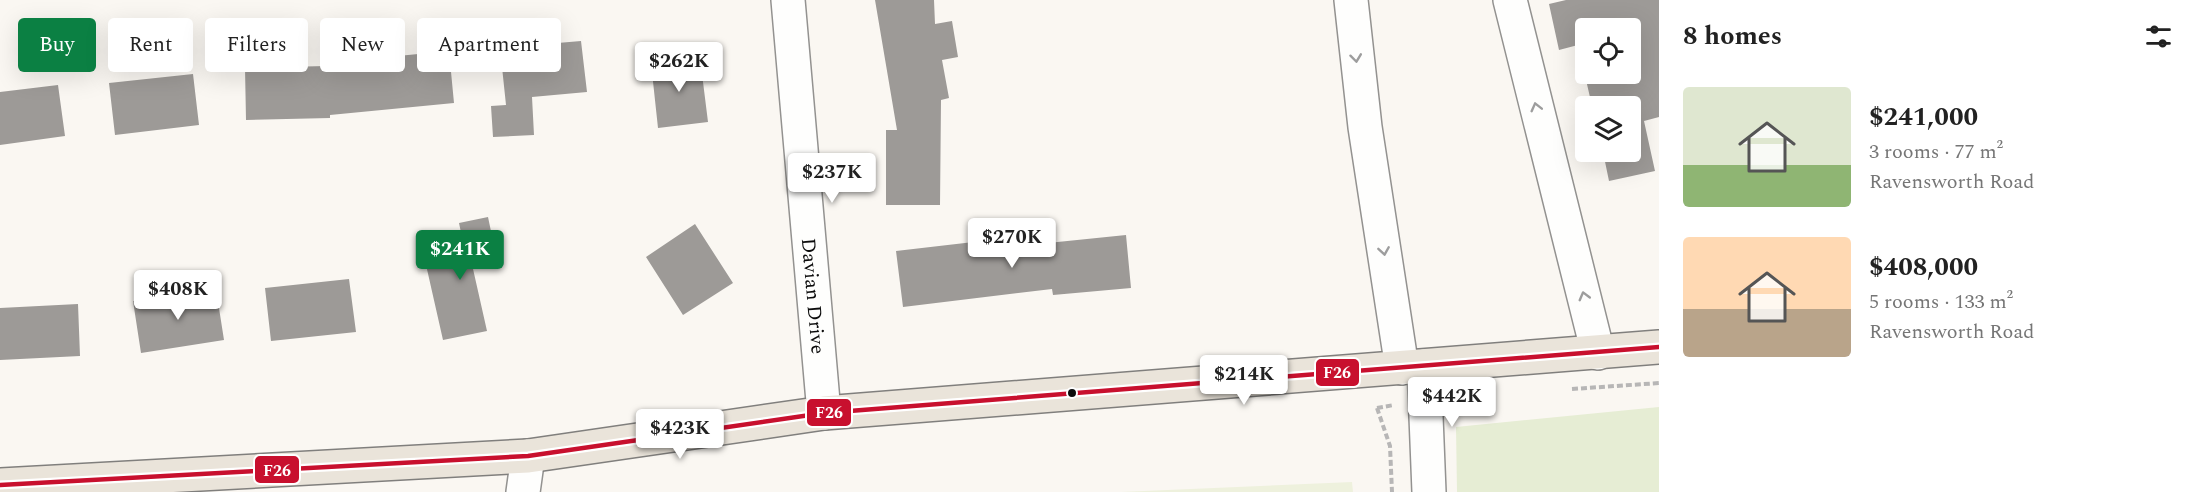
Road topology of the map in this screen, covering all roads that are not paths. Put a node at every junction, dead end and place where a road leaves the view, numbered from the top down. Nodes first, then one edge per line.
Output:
1 (788, 0) edge
2 (1351, 0) edge
3 (1510, 0) edge
4 (1659, 347) edge
5 (1598, 353) junction
6 (1404, 368) junction
7 (824, 413) junction
8 (528, 456) junction
9 (0, 485) edge
10 (83, 486) edge
11 (523, 492) edge
12 (1429, 492) edge

1 - 7 street, Davian Drive
2 -> 6 street
5 -> 3 street
4 - 5 main road
5 - 6 main road
6 - 7 main road
6 - 12 street
7 - 8 main road
8 - 10 main road
8 - 11 street
9 - 10 main road

